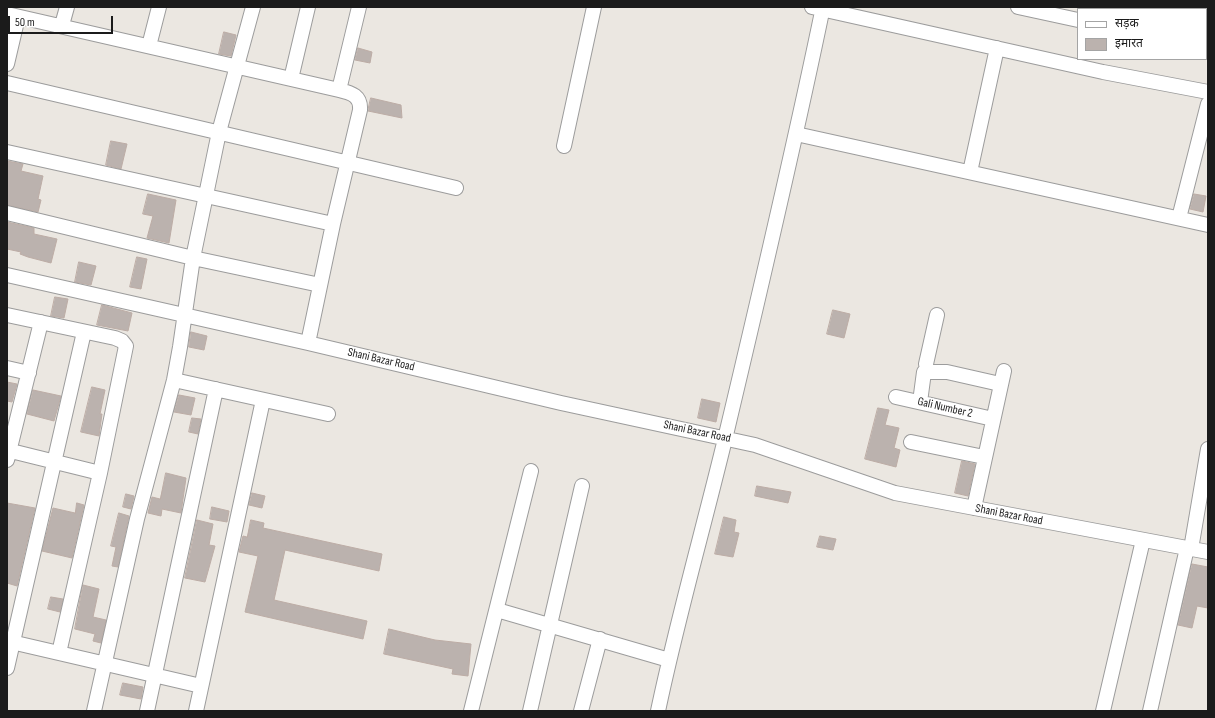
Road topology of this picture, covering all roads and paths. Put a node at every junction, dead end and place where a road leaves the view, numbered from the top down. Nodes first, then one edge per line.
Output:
1 (66, 7) edge
2 (159, 7) edge
3 (253, 7) edge
4 (308, 7) edge
5 (359, 7) edge
6 (594, 7) edge
7 (819, 8) edge
8 (1024, 8) edge
9 (13, 16) edge
10 (1077, 20) edge
11 (62, 25) junction
12 (149, 46) junction
13 (997, 48) junction
14 (7, 64) edge
15 (1105, 65) edge
16 (238, 66) junction
17 (291, 79) junction
18 (7, 82) edge
19 (339, 90) junction
20 (1208, 92) edge
21 (1208, 104) edge
22 (219, 132) junction
23 (796, 134) junction
24 (564, 146) dead end
25 (7, 152) edge
26 (349, 162) junction
27 (970, 172) junction
28 (456, 188) dead end
29 (206, 196) junction
30 (7, 213) edge
31 (1179, 218) junction
32 (333, 224) junction
33 (1208, 225) edge
34 (193, 258) junction
35 (7, 275) edge
36 (320, 285) junction
37 (7, 315) edge
38 (184, 315) junction
39 (937, 315) dead end
40 (41, 322) junction
41 (84, 332) junction
42 (308, 343) junction
43 (926, 364) dead end
44 (7, 368) edge
45 (29, 373) junction
46 (174, 380) junction
47 (216, 389) junction
48 (896, 397) dead end
49 (263, 400) junction
50 (920, 402) junction
51 (328, 414) dead end
52 (993, 419) junction
53 (725, 438) junction
54 (911, 442) dead end
55 (1208, 449) edge
56 (8, 454) edge
57 (984, 457) junction
58 (54, 462) junction
59 (531, 471) dead end
60 (100, 473) junction
61 (582, 486) dead end
62 (974, 508) junction
63 (1143, 540) junction
64 (1189, 549) junction
65 (1208, 552) edge
66 (497, 610) junction
67 (550, 624) junction
68 (600, 638) junction
69 (10, 642) edge
70 (59, 653) junction
71 (669, 660) junction
72 (104, 664) junction
73 (7, 668) edge
74 (155, 676) junction
75 (201, 686) junction
76 (94, 711) edge
77 (147, 711) edge
78 (196, 711) edge
79 (471, 711) edge
80 (530, 711) edge
81 (581, 711) edge
82 (658, 711) edge
83 (1103, 711) edge
84 (1150, 711) edge

1 - 11 street
2 - 12 street
3 - 16 street
4 - 17 street
5 - 19 street
6 - 24 street
7 - 13 street
7 - 23 street
8 - 10 street
9 - 11 street
9 - 14 street
11 - 12 street
12 - 16 street
13 - 15 street
13 - 27 street
15 - 20 street
16 - 17 street
16 - 22 street
17 - 19 street
18 - 22 street
19 - 26 street
21 - 31 street
22 - 26 street
22 - 29 street
23 - 27 street
23 - 53 street
25 - 29 street
26 - 28 street
26 - 32 street
27 - 31 street
29 - 32 street
29 - 34 street
30 - 34 street
31 - 33 street
32 - 36 street
34 - 36 street
34 - 38 street
35 - 38 street, Shani Bazar Road
36 - 42 street
37 - 40 street
38 - 42 street, Shani Bazar Road
38 - 46 street
39 - 43 street
40 - 41 street
40 - 45 street
41 - 58 street
41 - 60 street
42 - 53 street, Shani Bazar Road
44 - 45 street
45 - 56 street
46 - 47 street
46 - 72 street
47 - 49 street
47 - 74 street
48 - 50 street, Gali Number 2
49 - 51 street
49 - 75 street
50 - 52 street, Gali Number 2
50 - 52 street
52 - 57 street
53 - 62 street, Shani Bazar Road
53 - 71 street
54 - 57 street
55 - 64 street
56 - 58 street
57 - 62 street
58 - 60 street
58 - 69 street
59 - 66 street
60 - 70 street
61 - 67 street
62 - 63 street, Shani Bazar Road
63 - 64 street, Shani Bazar Road
63 - 83 street
64 - 65 street, Shani Bazar Road
64 - 84 street
66 - 67 street
66 - 79 street
67 - 68 street
67 - 80 street
68 - 71 street
68 - 81 street
69 - 70 street
69 - 73 street
70 - 72 street
71 - 82 street
72 - 74 street
72 - 76 street
74 - 75 street
74 - 77 street
75 - 78 street

